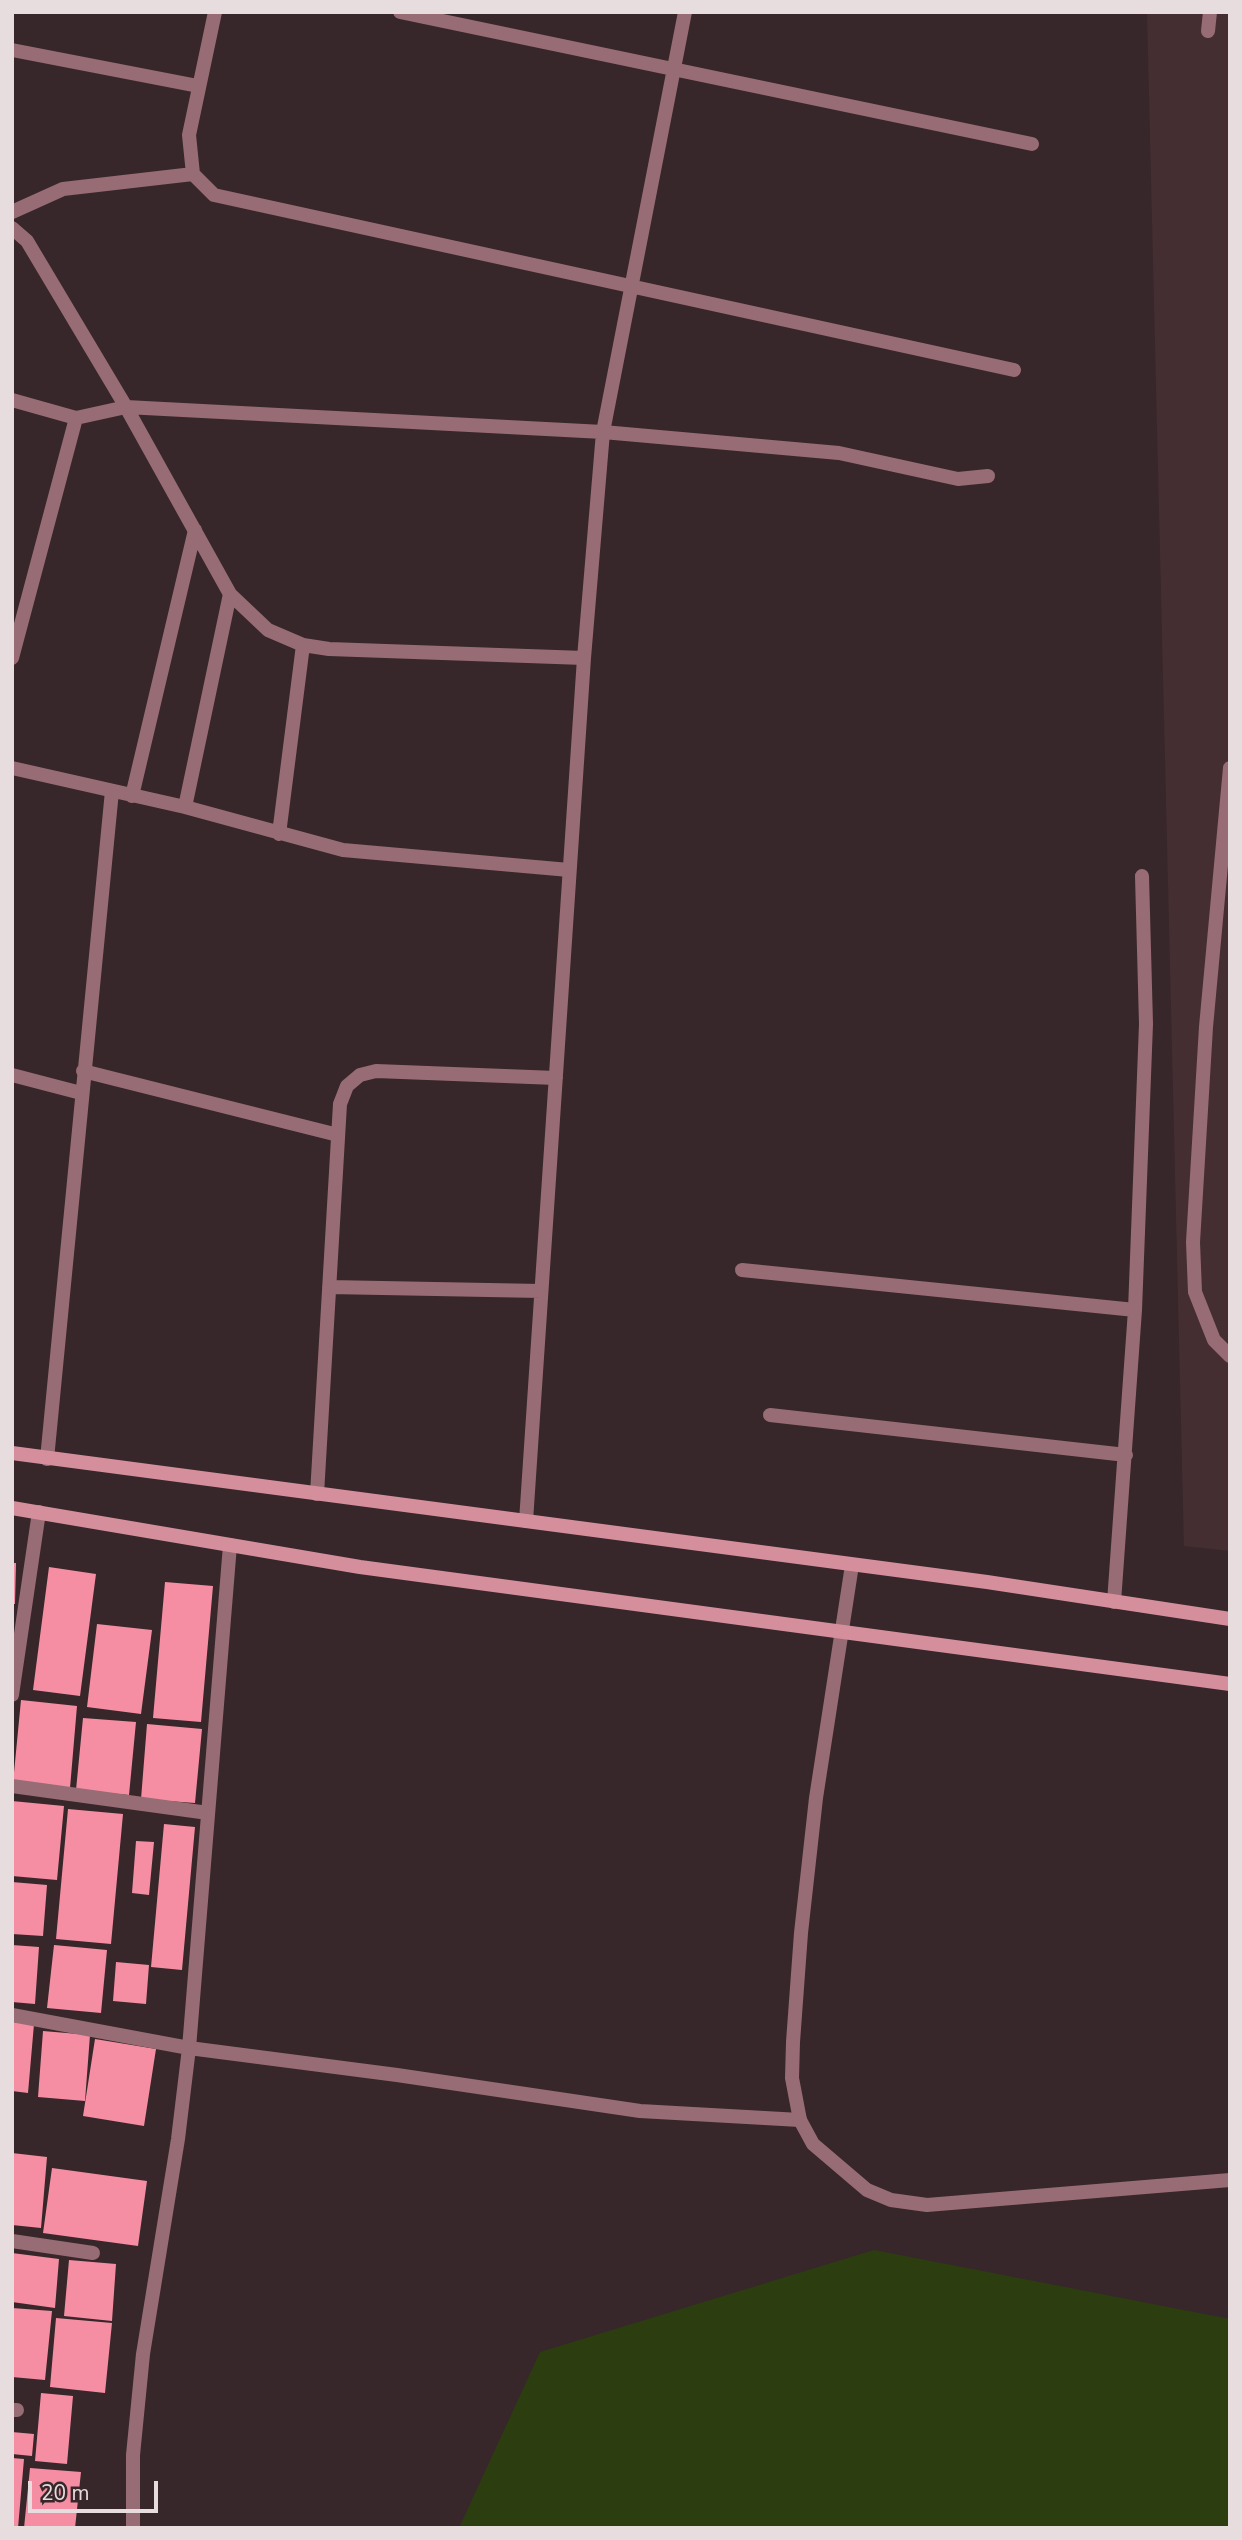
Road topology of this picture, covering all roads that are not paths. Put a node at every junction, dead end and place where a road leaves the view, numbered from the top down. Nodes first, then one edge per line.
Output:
1 (215, 12) edge
2 (400, 12) edge
3 (685, 12) edge
4 (1210, 12) edge
5 (1208, 31) dead end
6 (12, 50) edge
7 (673, 68) junction
8 (198, 86) junction
9 (1032, 144) dead end
10 (193, 174) junction
11 (12, 212) edge
12 (12, 228) edge
13 (631, 286) junction
14 (1014, 370) dead end
15 (12, 400) edge
16 (126, 407) junction
17 (76, 418) junction
18 (603, 432) junction
19 (988, 476) dead end
20 (195, 530) junction
21 (230, 594) junction
22 (303, 645) junction
23 (12, 658) edge
24 (584, 658) junction
25 (12, 768) edge
26 (1230, 768) edge
27 (112, 791) junction
28 (132, 796) junction
29 (185, 807) junction
30 (279, 834) junction
31 (569, 870) junction
32 (1142, 876) dead end
33 (83, 1071) junction
34 (12, 1075) edge
35 (556, 1078) junction
36 (80, 1093) junction
37 (338, 1135) junction
38 (742, 1270) dead end
39 (330, 1287) junction
40 (541, 1291) junction
41 (1135, 1310) junction
42 (1230, 1356) edge
43 (770, 1415) dead end
44 (12, 1453) edge
45 (1126, 1455) junction
46 (47, 1459) junction
47 (317, 1494) junction
48 (12, 1508) edge
49 (39, 1512) junction
50 (526, 1521) junction
51 (230, 1545) junction
52 (852, 1565) junction
53 (1114, 1602) junction
54 (1230, 1619) edge
55 (840, 1632) junction
56 (1230, 1684) edge
57 (12, 1695) edge
58 (12, 1786) edge
59 (208, 1813) junction
60 (12, 2015) edge
61 (190, 2048) junction
62 (800, 2120) junction
63 (1230, 2180) edge
64 (12, 2241) edge
65 (93, 2253) dead end
66 (133, 2528) edge

1 - 8 street
2 - 7 street
3 - 7 street
4 - 5 street
6 - 8 street
7 - 9 street
7 - 13 street
8 - 10 street
10 - 11 street
10 - 13 street
12 - 16 street
13 - 14 street
13 - 18 street
15 - 17 street
16 - 17 street
16 - 18 street
16 - 20 street
17 - 23 street
18 - 19 street
18 - 24 street
20 - 21 street
20 - 28 street
21 - 22 street
21 - 29 street
22 - 24 street
22 - 30 street
24 - 31 street
25 - 27 street
26 - 42 street
27 - 28 street
27 - 33 street
28 - 29 street
29 - 30 street
30 - 31 street
31 - 35 street
32 - 41 street
33 - 36 street
33 - 37 street
34 - 36 street
35 - 37 street
35 - 40 street
36 - 46 street
37 - 39 street
38 - 41 street
39 - 40 street
39 - 47 street
40 - 50 street
41 - 45 street
43 - 45 street
44 - 46 main road
45 - 53 street
46 - 47 main road
47 - 50 main road
48 - 49 main road
49 - 51 main road
49 - 57 street
50 - 52 main road
51 - 55 main road
51 - 59 street
52 - 53 main road
52 - 55 street
53 - 54 main road
55 - 56 main road
55 - 62 street
58 - 59 street
59 - 61 street
60 - 61 street
61 - 62 street
61 - 66 street
62 - 63 street
64 - 65 street

